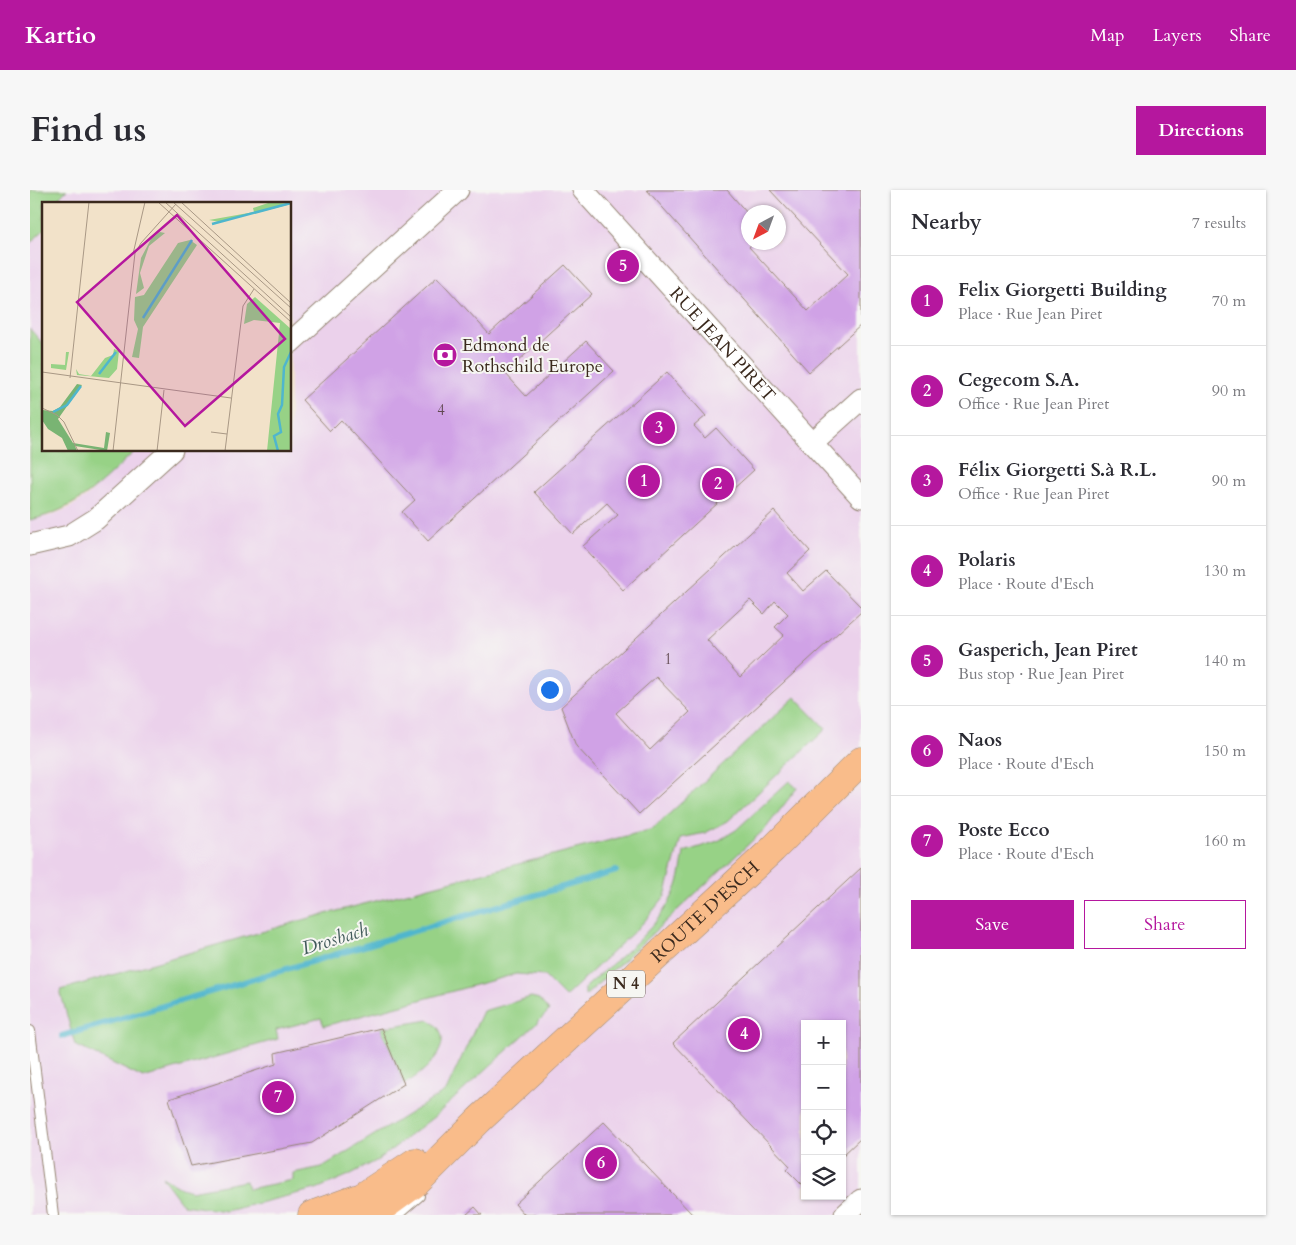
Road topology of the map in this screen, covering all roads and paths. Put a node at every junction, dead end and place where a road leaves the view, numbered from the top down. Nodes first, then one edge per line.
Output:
1 (458, 190) edge
2 (584, 190) edge
3 (291, 342) edge
4 (861, 399) edge
5 (812, 442) junction
6 (171, 451) edge
7 (861, 497) edge
8 (30, 545) edge
9 (861, 761) edge
10 (30, 1031) edge
11 (479, 1120) junction
12 (464, 1150) dead end
13 (429, 1187) dead end
14 (861, 1200) edge
15 (53, 1215) edge
16 (312, 1215) edge
17 (367, 1215) edge
18 (397, 1215) edge
19 (845, 1215) edge

1 - 3 street
2 - 5 street, RUE JEAN PIRET
4 - 5 street
5 - 7 street, RUE JEAN PIRET
6 - 8 street
9 - 11 main road, ROUTE D'ESCH / N 4
10 - 15 lane
11 - 12 lane, ROUTE D'ESCH
11 - 16 main road, ROUTE D'ESCH / N 4
11 - 17 main road, ROUTE D'ESCH / N 4
13 - 18 lane
14 - 19 street

